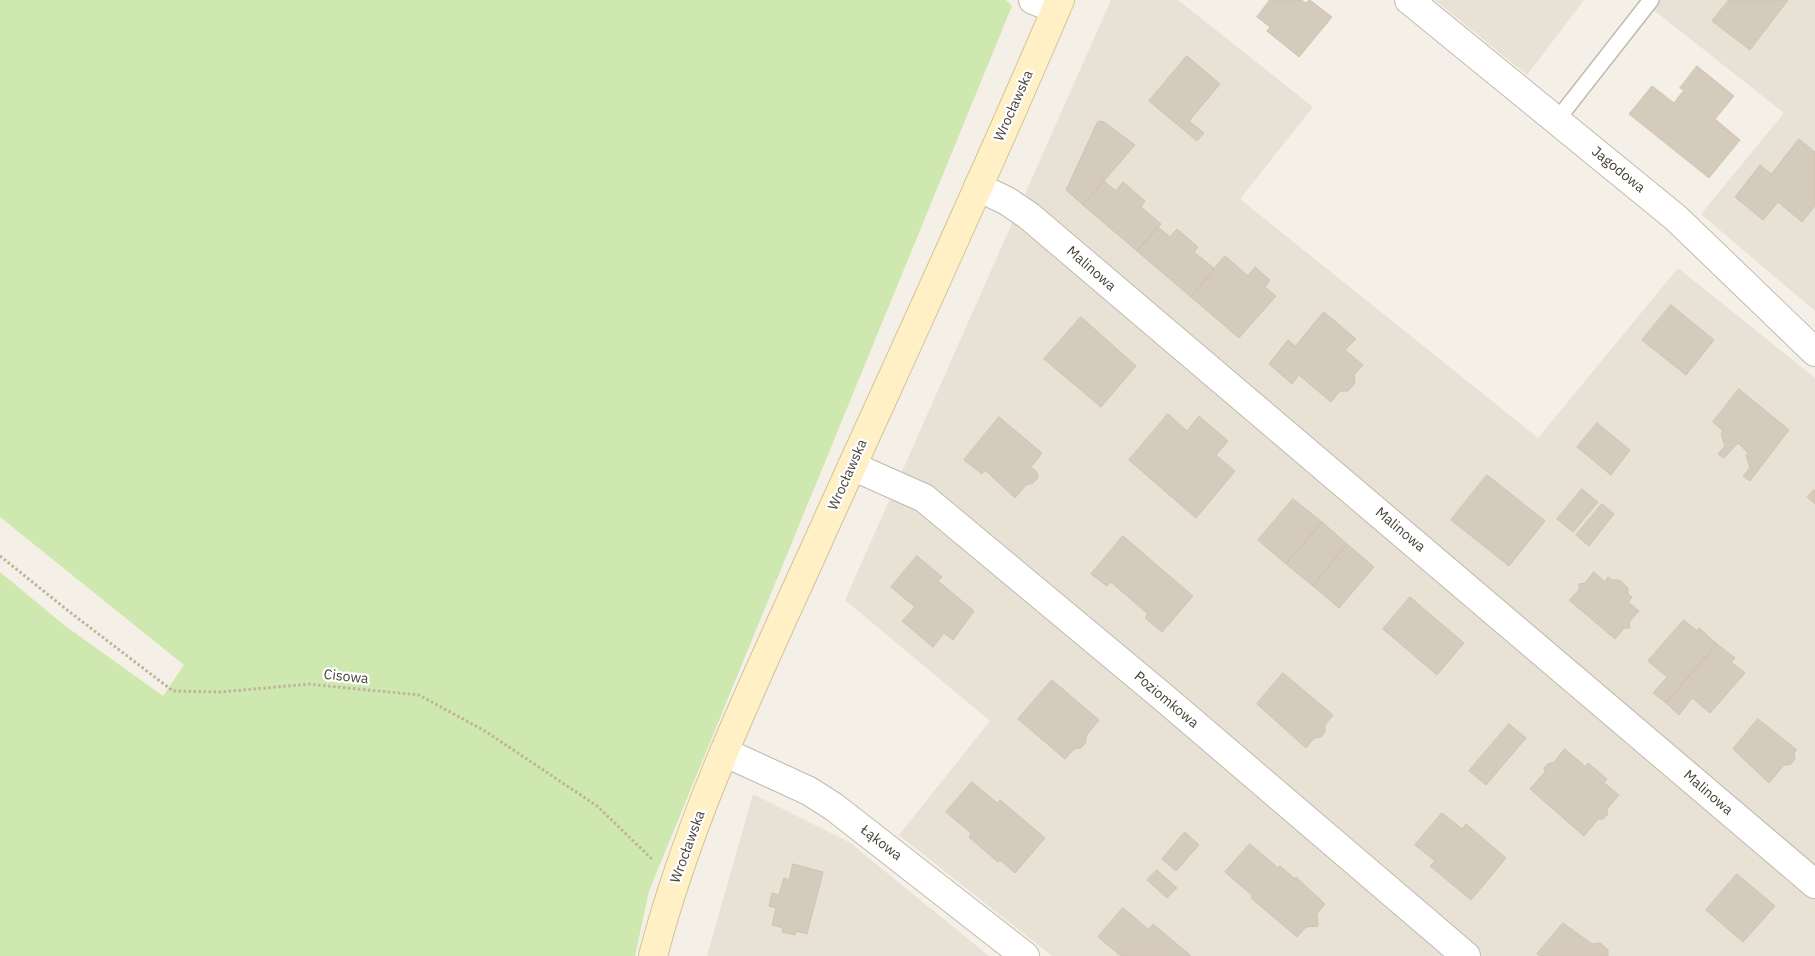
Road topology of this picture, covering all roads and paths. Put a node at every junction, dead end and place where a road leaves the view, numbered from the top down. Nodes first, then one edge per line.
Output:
1 (1409, 0) edge
2 (1651, 0) edge
3 (1050, 3) edge
4 (1557, 120) junction
5 (978, 187) junction
6 (1815, 352) edge
7 (852, 466) junction
8 (0, 556) edge
9 (724, 752) junction
10 (677, 874) junction
11 (1815, 884) edge
12 (653, 956) edge
13 (1024, 956) edge
14 (1466, 956) edge

1 - 4 street, Jagodowa
2 - 4 lane
3 - 5 street, Wrocławska
4 - 6 street, Jagodowa
5 - 7 street, Wrocławska
5 - 11 street, Malinowa
7 - 9 street, Wrocławska
7 - 14 street, Poziomkowa
8 - 10 path, Cisowa
9 - 10 street, Wrocławska
9 - 13 street, Łąkowa
10 - 12 street, Wrocławska

